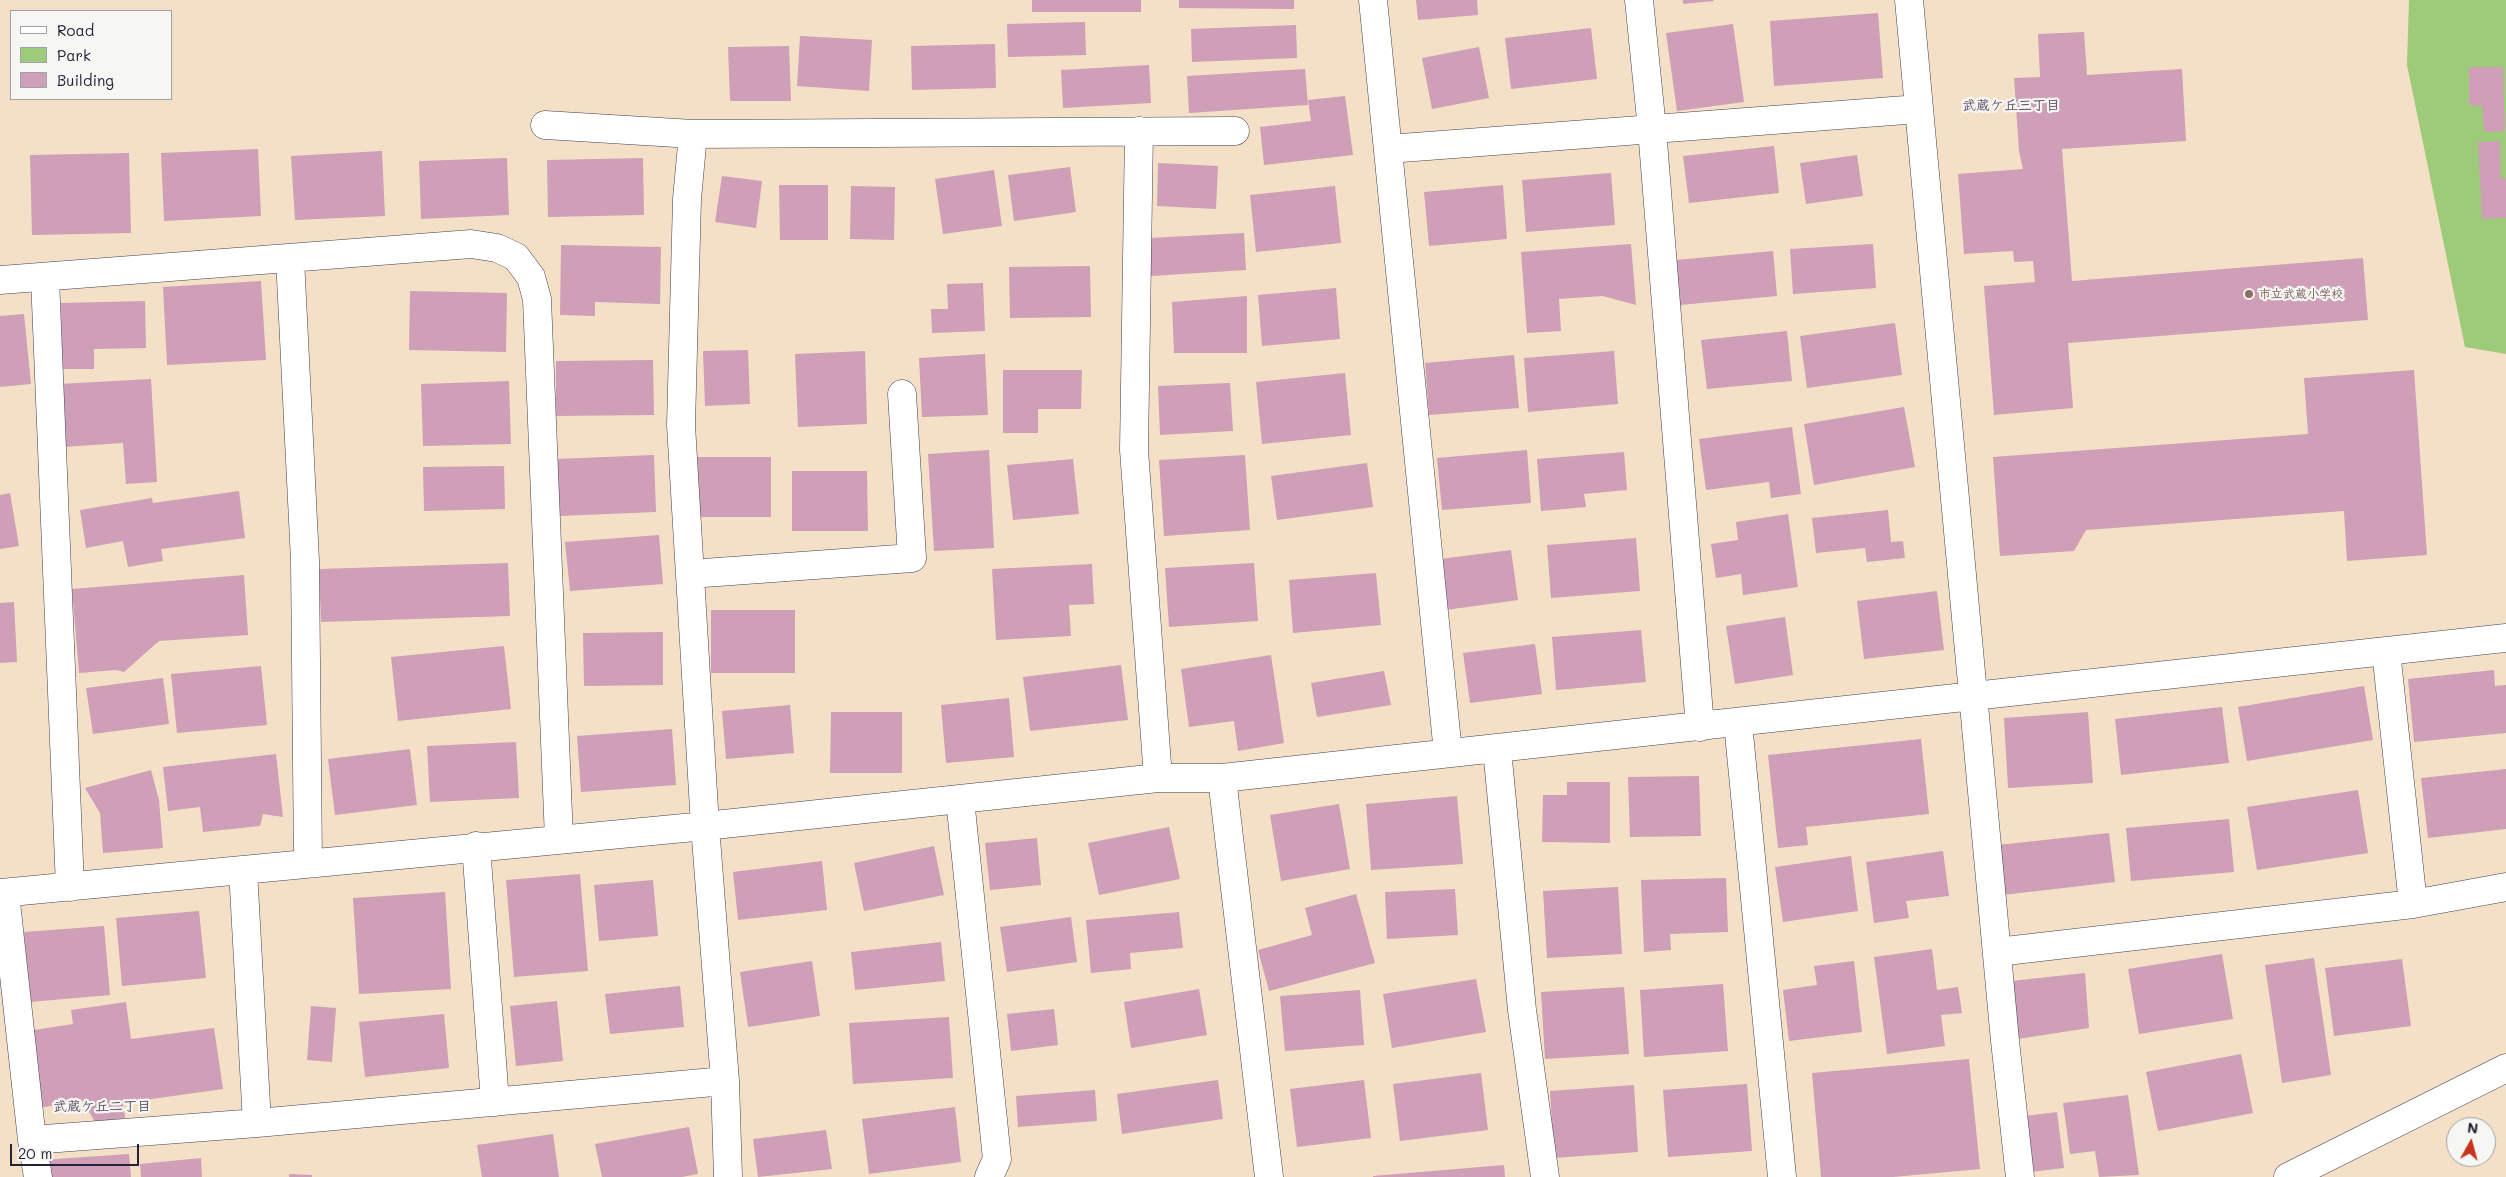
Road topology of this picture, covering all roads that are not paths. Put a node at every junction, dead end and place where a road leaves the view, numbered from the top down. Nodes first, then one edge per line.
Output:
1 (1373, 0) edge
2 (1639, 0) edge
3 (1909, 0) edge
4 (1919, 109) junction
5 (544, 125) dead end
6 (1652, 129) junction
7 (1139, 131) junction
8 (1235, 131) dead end
9 (693, 134) junction
10 (1388, 149) junction
11 (290, 258) junction
12 (45, 278) junction
13 (0, 280) edge
14 (902, 394) dead end
15 (690, 574) junction
16 (2506, 638) edge
17 (2386, 651) junction
18 (1974, 697) junction
19 (1738, 723) junction
20 (1700, 727) junction
21 (1497, 749) junction
22 (1448, 753) junction
23 (1158, 778) junction
24 (1222, 778) junction
25 (960, 799) junction
26 (705, 826) junction
27 (559, 838) junction
28 (476, 846) junction
29 (308, 863) junction
30 (243, 870) junction
31 (70, 887) junction
32 (2506, 887) edge
33 (3, 893) edge
34 (2413, 904) junction
35 (1997, 952) junction
36 (2506, 1068) edge
37 (725, 1081) junction
38 (495, 1102) junction
39 (257, 1123) junction
40 (32, 1140) junction
41 (38, 1177) edge
42 (728, 1177) edge
43 (989, 1177) edge
44 (1269, 1177) edge
45 (1545, 1177) edge
46 (1782, 1177) edge
47 (2020, 1177) edge
48 (2288, 1177) edge

1 - 10 street
2 - 6 street
3 - 4 street
4 - 6 street
4 - 18 street
5 - 9 street
6 - 10 street
6 - 20 street
7 - 8 street
7 - 9 street
7 - 23 street
9 - 15 street
10 - 22 street
11 - 12 street
11 - 27 street
11 - 29 street
12 - 13 street
12 - 31 street
14 - 15 street
15 - 26 street
16 - 17 street
17 - 18 street
17 - 34 street
18 - 19 street
18 - 35 street
19 - 20 street
19 - 46 street
20 - 21 street
21 - 22 street
21 - 45 street
22 - 24 street
23 - 24 street
23 - 25 street
24 - 44 street
25 - 26 street
25 - 43 street
26 - 27 street
26 - 37 street
27 - 28 street
28 - 29 street
28 - 38 street
29 - 30 street
30 - 31 street
30 - 39 street
31 - 33 street
32 - 34 street
33 - 40 street
34 - 35 street
35 - 47 street
36 - 48 street
37 - 38 street
37 - 42 street
38 - 39 street
39 - 40 street
40 - 41 street

